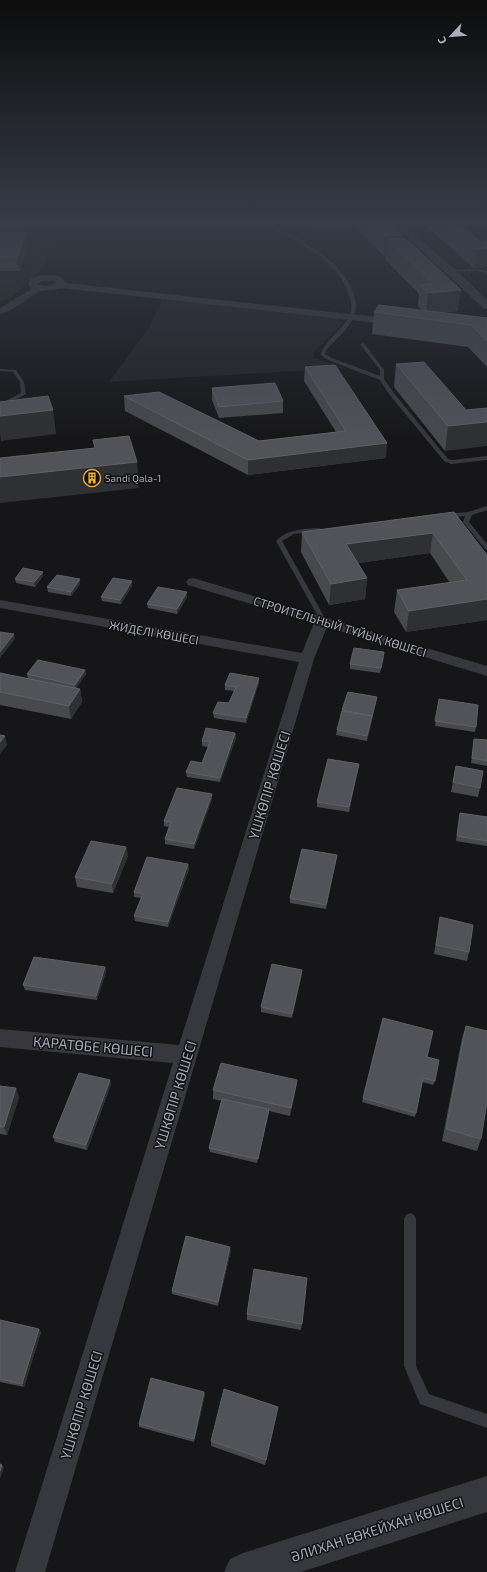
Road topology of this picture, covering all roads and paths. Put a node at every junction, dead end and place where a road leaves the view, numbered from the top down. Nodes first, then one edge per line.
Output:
1 (28, 295) edge
2 (152, 295) edge
3 (352, 295) edge
4 (476, 295) edge
5 (487, 306) edge
6 (0, 311) edge
7 (352, 318) junction
8 (405, 323) edge
9 (362, 344) dead end
10 (0, 370) edge
11 (382, 379) junction
12 (0, 406) edge
13 (487, 458) edge
14 (487, 508) edge
15 (469, 514) junction
16 (437, 517) edge
17 (327, 529) edge
18 (487, 548) edge
19 (192, 582) dead end
20 (0, 604) edge
21 (323, 620) junction
22 (307, 659) junction
23 (487, 670) edge
24 (0, 1038) edge
25 (187, 1055) junction
26 (410, 1219) dead end
27 (487, 1421) edge
28 (487, 1494) edge
29 (30, 1572) edge
30 (243, 1572) edge

1 - 6 street
2 - 7 street
3 - 7 lane
4 - 5 street
7 - 8 street
7 - 11 lane
9 - 11 lane
10 - 12 lane
11 - 13 lane
14 - 15 lane
15 - 16 lane
15 - 18 lane
17 - 21 lane
19 - 21 street, СТРОИТЕЛЬНЫЙ ТҰЙЫҚ КӨШЕСІ
20 - 22 street, ЖИДЕЛІ КӨШЕСІ
21 - 22 street, ҮШКӨПІР КӨШЕСІ
21 - 23 street, СТРОИТЕЛЬНЫЙ ТҰЙЫҚ КӨШЕСІ
22 - 25 street, ҮШКӨПІР КӨШЕСІ
24 - 25 street, ҚАРАТӨБЕ КӨШЕСІ
25 - 29 street, ҮШКӨПІР КӨШЕСІ
26 - 27 lane
28 - 30 street, ӘЛИХАН БӨКЕЙХАН КӨШЕСІ

